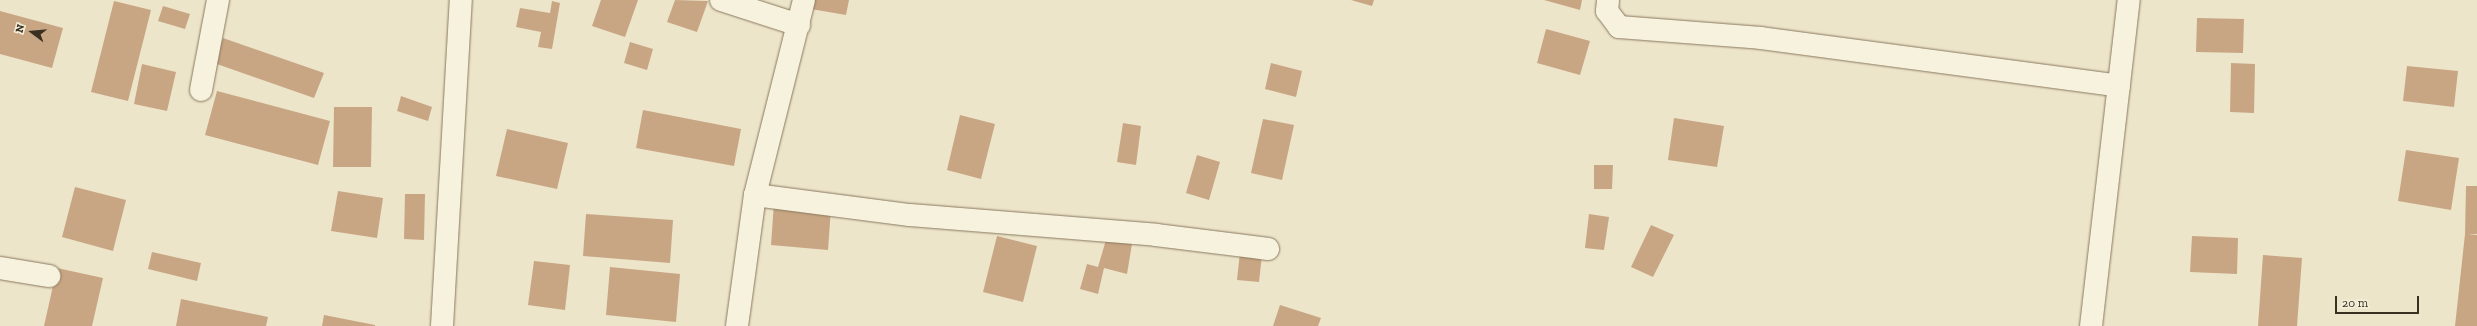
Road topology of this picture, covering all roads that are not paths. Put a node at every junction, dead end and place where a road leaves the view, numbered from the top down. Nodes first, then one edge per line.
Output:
1 (218, 0) edge
2 (461, 0) edge
3 (722, 0) edge
4 (804, 0) edge
5 (1608, 0) edge
6 (2129, 0) edge
7 (799, 25) junction
8 (2119, 86) junction
9 (201, 90) dead end
10 (754, 195) junction
11 (1268, 249) dead end
12 (0, 268) edge
13 (49, 276) dead end
14 (442, 326) edge
15 (737, 326) edge
16 (2091, 326) edge

1 - 9 street
2 - 14 street
3 - 7 street
4 - 7 street
5 - 8 street
6 - 8 street
7 - 10 street
8 - 16 street
10 - 11 street
10 - 15 street
12 - 13 street

